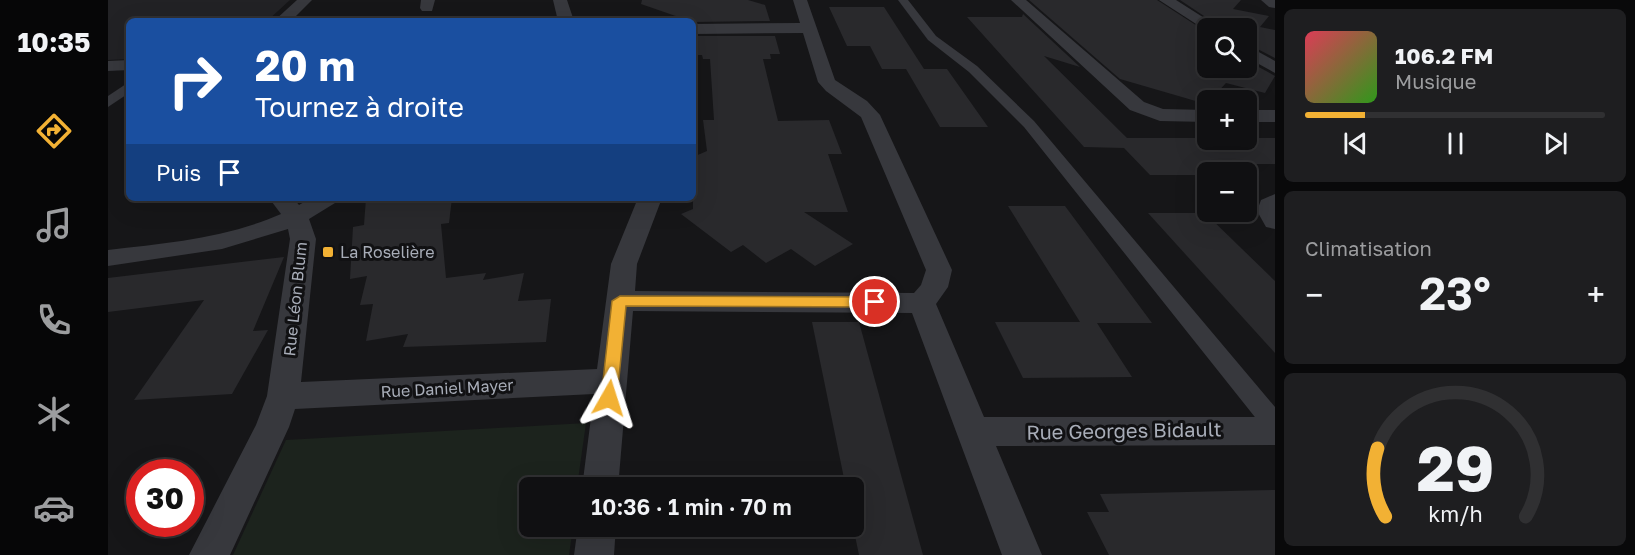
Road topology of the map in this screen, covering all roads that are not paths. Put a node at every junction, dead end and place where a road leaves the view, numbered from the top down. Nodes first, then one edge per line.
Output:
1 (305, 0) edge
2 (560, 0) edge
3 (800, 0) edge
4 (903, 0) edge
5 (1018, 0) edge
6 (1166, 0) edge
7 (1269, 0) edge
8 (1275, 3) edge
9 (285, 18) edge
10 (565, 18) edge
11 (1197, 19) edge
12 (809, 28) junction
13 (696, 29) edge
14 (1257, 57) edge
15 (126, 65) edge
16 (108, 66) edge
17 (1275, 68) edge
18 (126, 88) edge
19 (108, 103) edge
20 (1197, 116) edge
21 (1257, 116) edge
22 (1275, 116) edge
23 (314, 201) edge
24 (649, 201) edge
25 (1275, 201) edge
26 (289, 207) edge
27 (1275, 222) edge
28 (108, 258) edge
29 (620, 301) junction
30 (922, 303) junction
31 (611, 381) junction
32 (283, 396) junction
33 (1275, 424) edge
34 (974, 432) junction
35 (1275, 432) edge
36 (601, 477) edge
37 (596, 537) edge
38 (209, 555) edge
39 (594, 555) edge
40 (1022, 555) edge

1 - 9 street
2 - 10 street
3 - 12 street
4 - 33 street
5 - 20 street
6 - 11 street
7 - 8 street
12 - 13 street
12 - 30 street
14 - 17 street
15 - 16 street
18 - 19 street
21 - 22 street
23 - 26 street
24 - 29 street
25 - 27 street
26 - 28 street, Rue Léon Blum
26 - 32 street, Rue Léon Blum
29 - 30 street
29 - 31 street
30 - 34 street
31 - 32 street, Rue Daniel Mayer
31 - 36 street
32 - 38 street, Rue Léon Blum
34 - 35 street, Rue Georges Bidault
34 - 40 street
37 - 39 street

